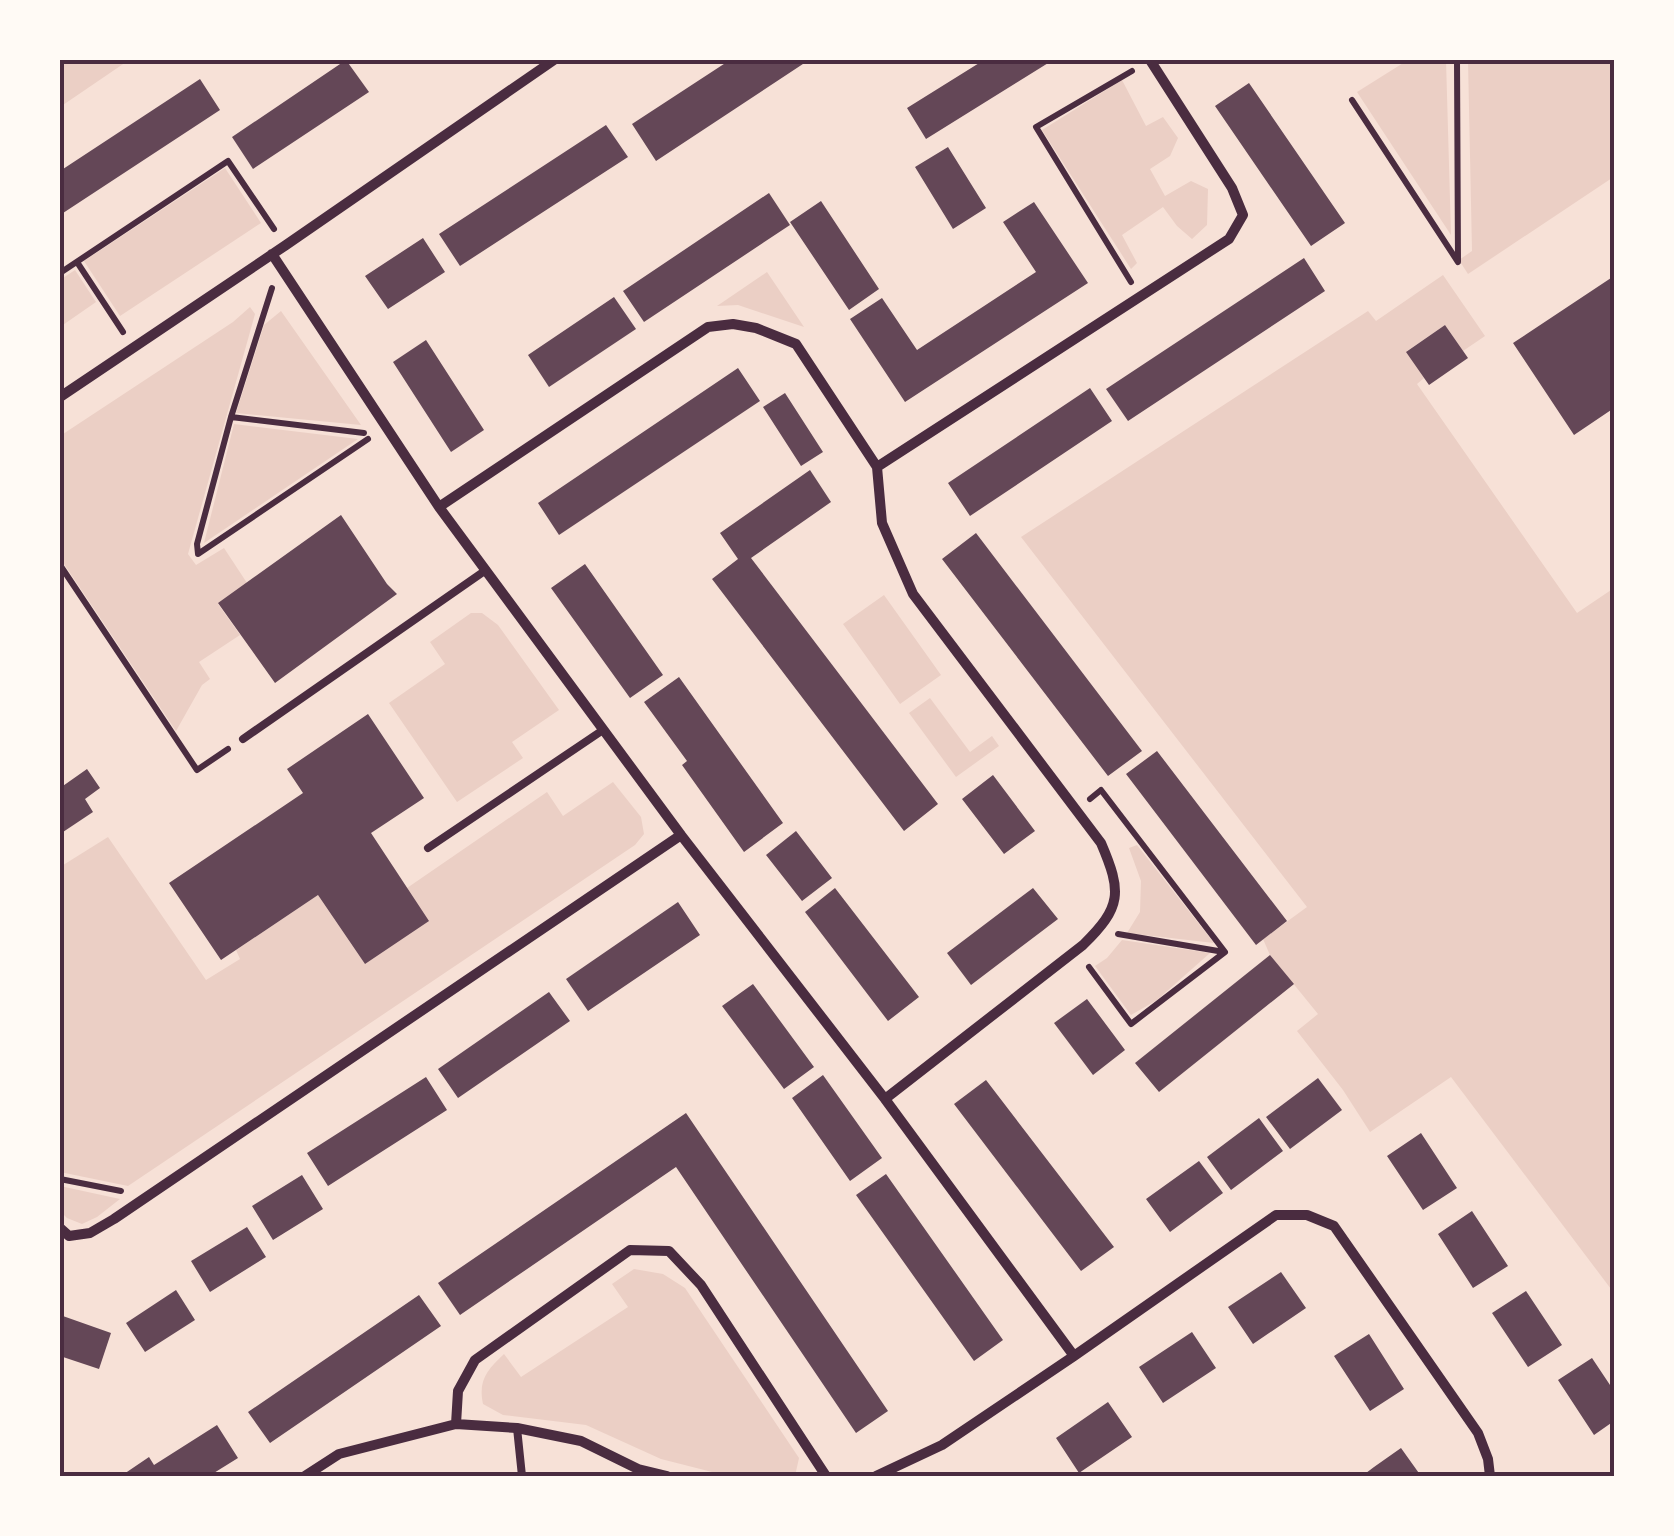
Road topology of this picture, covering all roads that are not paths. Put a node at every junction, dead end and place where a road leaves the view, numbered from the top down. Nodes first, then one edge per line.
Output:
1 (554, 60) edge
2 (1150, 60) edge
3 (276, 260) junction
4 (60, 397) edge
5 (877, 467) junction
6 (439, 507) junction
7 (486, 570) junction
8 (603, 730) junction
9 (243, 739) road end
10 (681, 835) junction
11 (428, 848) dead end
12 (884, 1099) junction
13 (60, 1228) edge
14 (1074, 1356) junction
15 (456, 1424) junction
16 (518, 1428) junction
17 (637, 1472) edge
18 (304, 1476) edge
19 (522, 1476) edge
20 (667, 1476) edge
21 (826, 1476) edge
22 (876, 1476) edge
23 (1490, 1476) edge

1 - 3 street
2 - 5 street
3 - 4 street
3 - 6 street
5 - 6 street
5 - 12 street
6 - 7 street
7 - 8 street
7 - 9 lane
8 - 10 street
8 - 11 lane
10 - 12 street
10 - 13 street
12 - 14 street
14 - 22 street
14 - 23 street
15 - 16 street
15 - 18 street
15 - 21 street
16 - 17 street
16 - 19 lane
17 - 20 street

